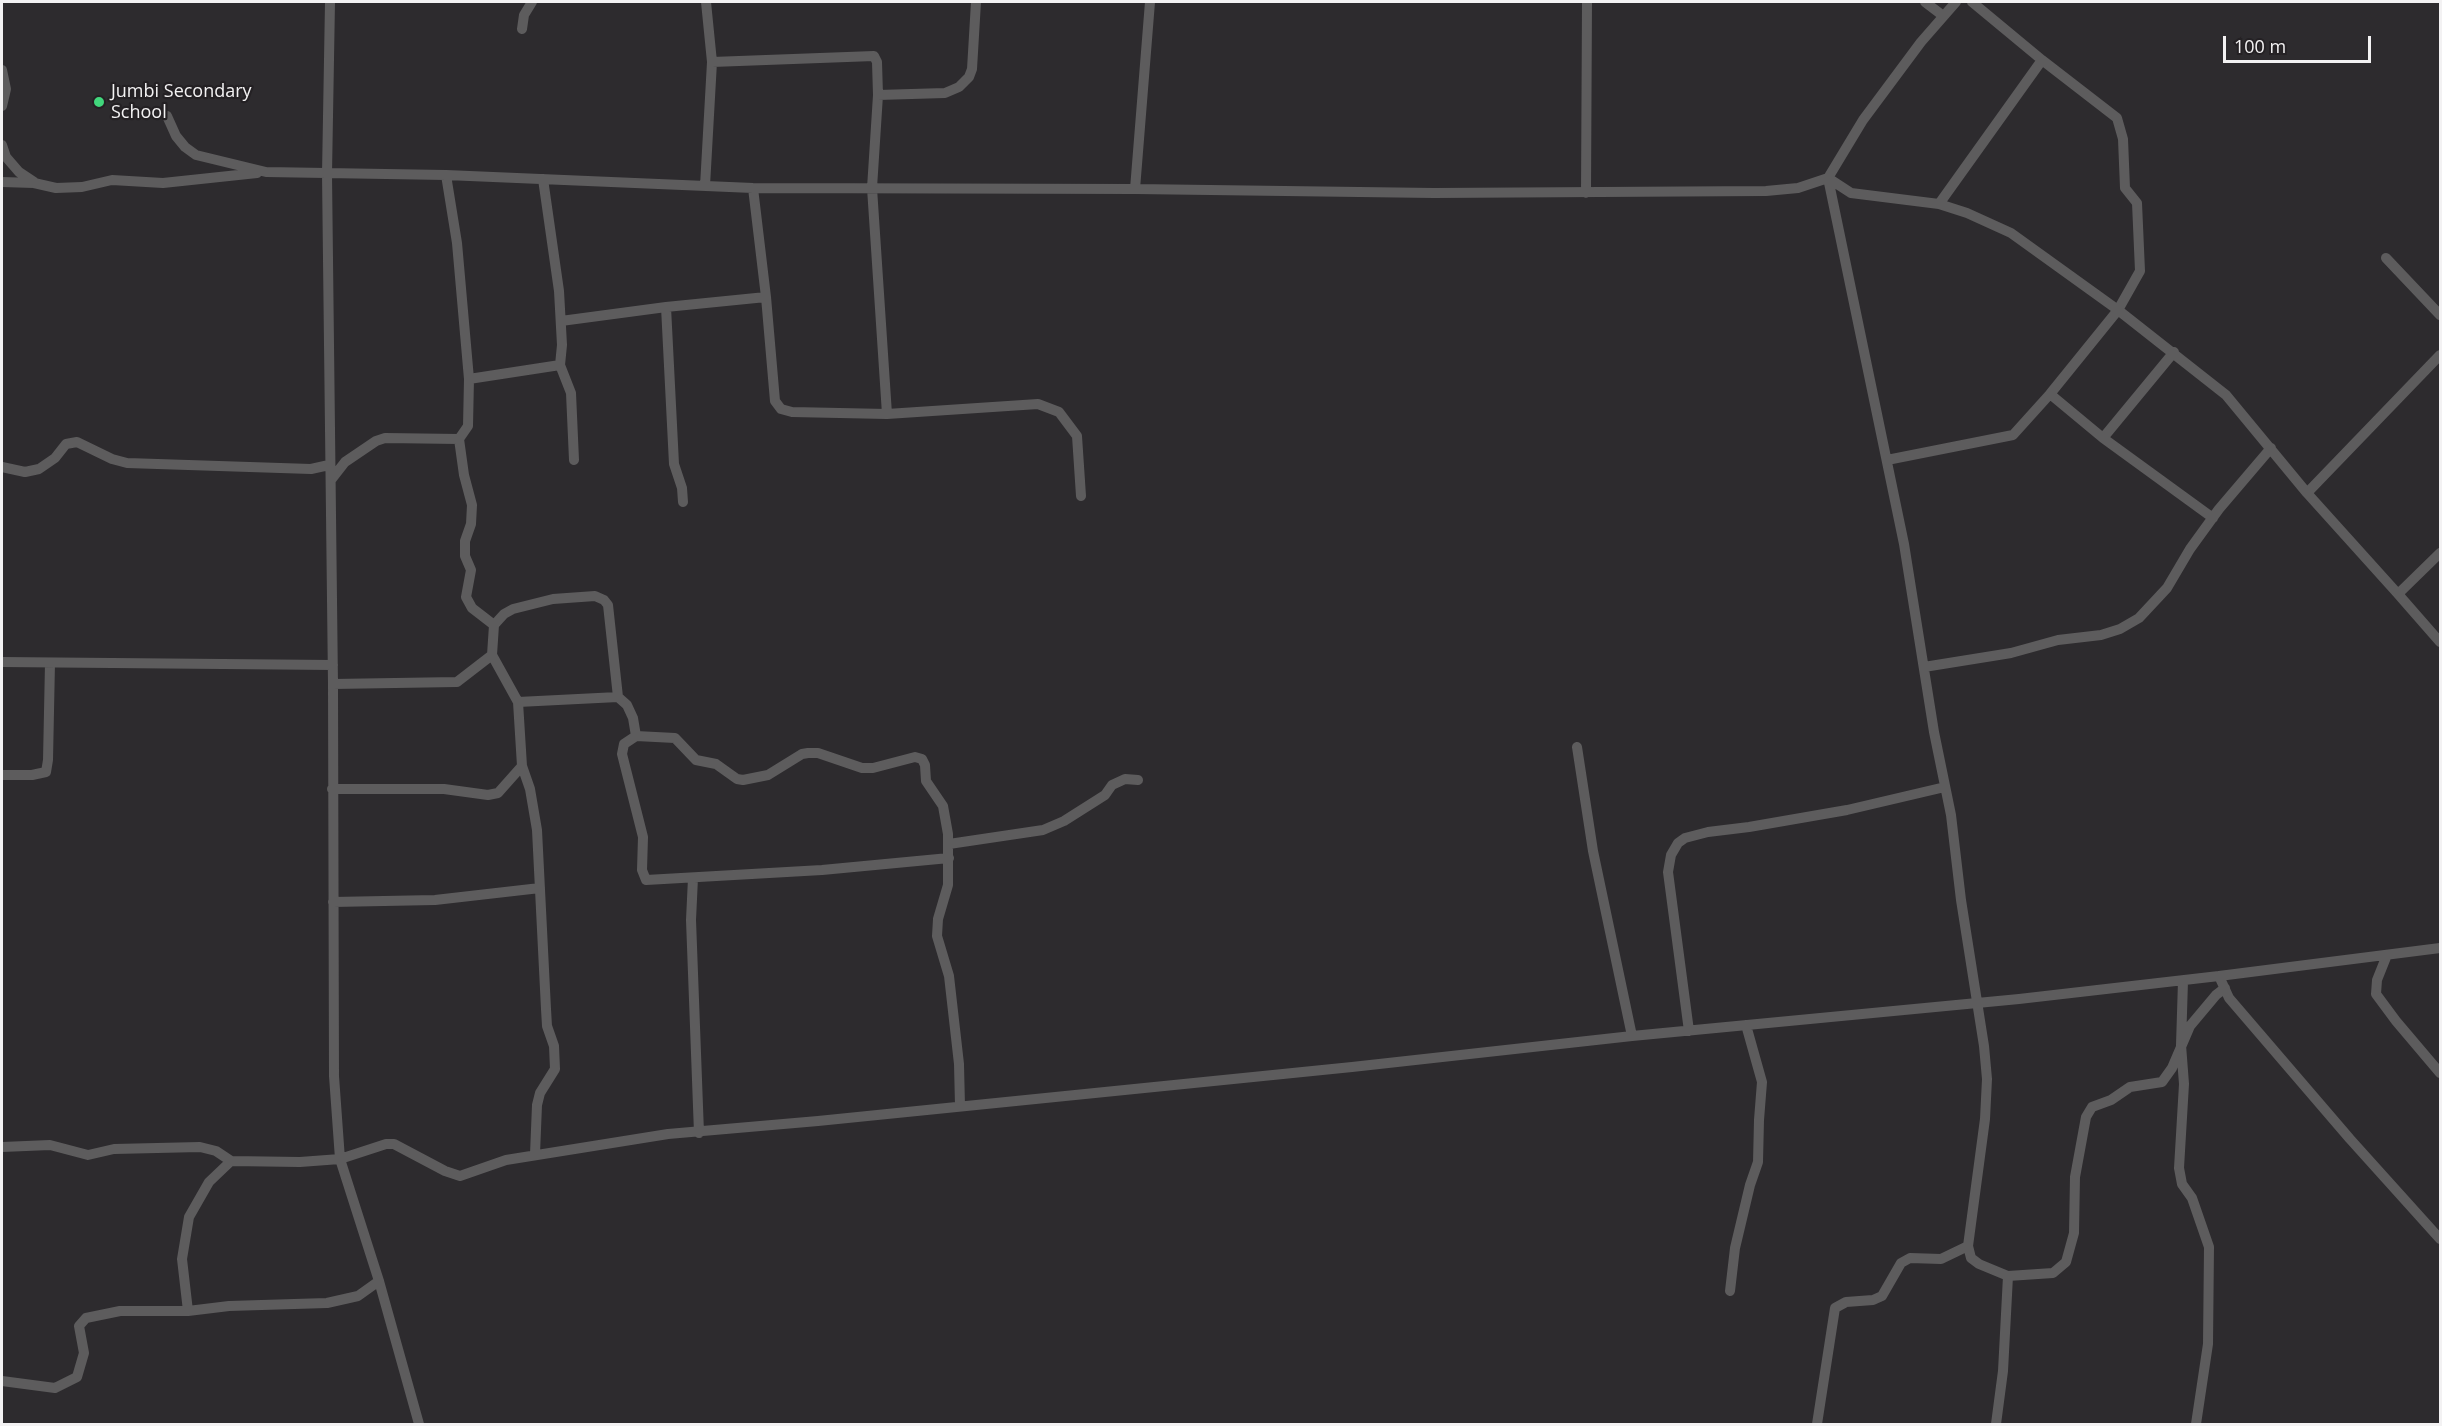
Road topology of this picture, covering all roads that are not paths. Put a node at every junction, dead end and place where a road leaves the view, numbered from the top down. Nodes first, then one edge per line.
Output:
1 (330, 2) edge
2 (532, 2) edge
3 (706, 2) edge
4 (976, 2) edge
5 (1150, 2) edge
6 (1587, 2) edge
7 (1925, 2) edge
8 (1956, 2) edge
9 (1972, 2) edge
10 (1942, 15) junction
11 (522, 29) dead end
12 (2042, 60) junction
13 (712, 62) junction
14 (2, 70) edge
15 (878, 95) junction
16 (2, 106) edge
17 (167, 116) dead end
18 (2, 145) edge
19 (266, 172) junction
20 (327, 174) junction
21 (446, 175) junction
22 (1828, 178) junction
23 (543, 179) junction
24 (2, 183) edge
25 (34, 183) junction
26 (705, 186) junction
27 (753, 188) junction
28 (872, 189) junction
29 (1135, 189) junction
30 (1587, 193) junction
31 (1939, 204) junction
32 (2386, 258) dead end
33 (766, 297) junction
34 (666, 307) junction
35 (2118, 310) junction
36 (2440, 315) edge
37 (561, 321) junction
38 (2174, 352) junction
39 (2440, 355) edge
40 (560, 365) junction
41 (469, 379) junction
42 (2050, 394) junction
43 (887, 414) junction
44 (2103, 438) junction
45 (459, 439) junction
46 (2271, 448) junction
47 (574, 459) dead end
48 (1887, 460) junction
49 (329, 465) junction
50 (2, 467) edge
51 (330, 480) junction
52 (2307, 492) junction
53 (1082, 496) dead end
54 (683, 502) dead end
55 (2213, 518) junction
56 (2440, 553) edge
57 (2398, 594) junction
58 (494, 625) junction
59 (2440, 642) edge
60 (492, 655) junction
61 (2, 662) edge
62 (50, 663) junction
63 (333, 665) junction
64 (1924, 667) junction
65 (333, 684) junction
66 (618, 697) junction
67 (518, 702) junction
68 (636, 736) junction
69 (1577, 747) dead end
70 (522, 766) junction
71 (2, 775) edge
72 (1138, 780) dead end
73 (1945, 787) junction
74 (332, 789) junction
75 (949, 844) junction
76 (949, 858) junction
77 (693, 878) junction
78 (540, 888) junction
79 (333, 902) junction
80 (2440, 948) edge
81 (2386, 955) junction
82 (2219, 976) junction
83 (2183, 981) junction
84 (2225, 988) junction
85 (1978, 1002) junction
86 (1746, 1025) junction
87 (1689, 1031) junction
88 (1632, 1036) junction
89 (2181, 1045) junction
90 (2440, 1073) edge
91 (960, 1106) junction
92 (699, 1133) junction
93 (2, 1147) edge
94 (535, 1154) junction
95 (340, 1159) junction
96 (231, 1161) junction
97 (2440, 1239) edge
98 (1968, 1246) junction
99 (2008, 1276) junction
100 (379, 1281) junction
101 (1730, 1292) dead end
102 (188, 1311) junction
103 (2, 1382) edge
104 (419, 1425) edge
105 (1817, 1425) edge
106 (1996, 1425) edge
107 (2196, 1425) edge

1 - 20 street
2 - 11 street
3 - 13 street
4 - 15 street
5 - 29 street
6 - 30 street
7 - 10 street
8 - 10 street
9 - 12 street
10 - 22 street
12 - 31 street
12 - 35 street
13 - 15 street
13 - 26 street
14 - 16 street
15 - 28 street
17 - 19 street
18 - 25 street
19 - 20 street
19 - 25 street
20 - 21 street
20 - 49 street
21 - 23 street
21 - 41 street
22 - 30 street
22 - 31 street
22 - 48 street
23 - 26 street
23 - 37 street
24 - 25 street
26 - 27 street
27 - 28 street
27 - 33 street
28 - 29 street
28 - 43 street
29 - 30 street
31 - 35 street
32 - 36 street
33 - 34 street
33 - 43 street
34 - 37 street
34 - 54 street
35 - 38 street
35 - 42 street
37 - 40 street
38 - 44 street
38 - 46 street
39 - 52 street
40 - 41 street
40 - 47 street
41 - 45 street
42 - 44 street
42 - 48 street
43 - 53 street
44 - 55 street
45 - 51 street
45 - 58 street
46 - 52 street
46 - 55 street
48 - 64 street
49 - 50 street
49 - 51 street
51 - 63 street
52 - 57 street
55 - 64 street
56 - 57 street
57 - 59 street
58 - 60 street
58 - 66 street
60 - 65 street
60 - 67 street
61 - 62 street
62 - 63 street
62 - 71 street
63 - 65 street
64 - 73 street
65 - 74 street
66 - 67 street
66 - 68 street
67 - 70 street
68 - 75 street
68 - 77 street
69 - 88 street
70 - 74 street
70 - 78 street
72 - 75 street
73 - 85 street
73 - 87 street
74 - 79 street
75 - 76 street
76 - 77 street
76 - 91 street
77 - 92 street
78 - 79 street
78 - 94 street
79 - 95 street
80 - 81 street
81 - 82 street
81 - 90 street
82 - 83 street
82 - 84 street
83 - 85 street
83 - 89 street
84 - 89 street
84 - 97 street
85 - 86 street
85 - 98 street
86 - 87 street
86 - 101 street
87 - 88 street
88 - 91 street
89 - 99 street
89 - 107 street
91 - 92 street
92 - 94 street
93 - 96 street
94 - 95 street
95 - 96 street
95 - 100 street
96 - 102 street
98 - 99 street
98 - 105 street
99 - 106 street
100 - 102 street
100 - 104 street
102 - 103 street

